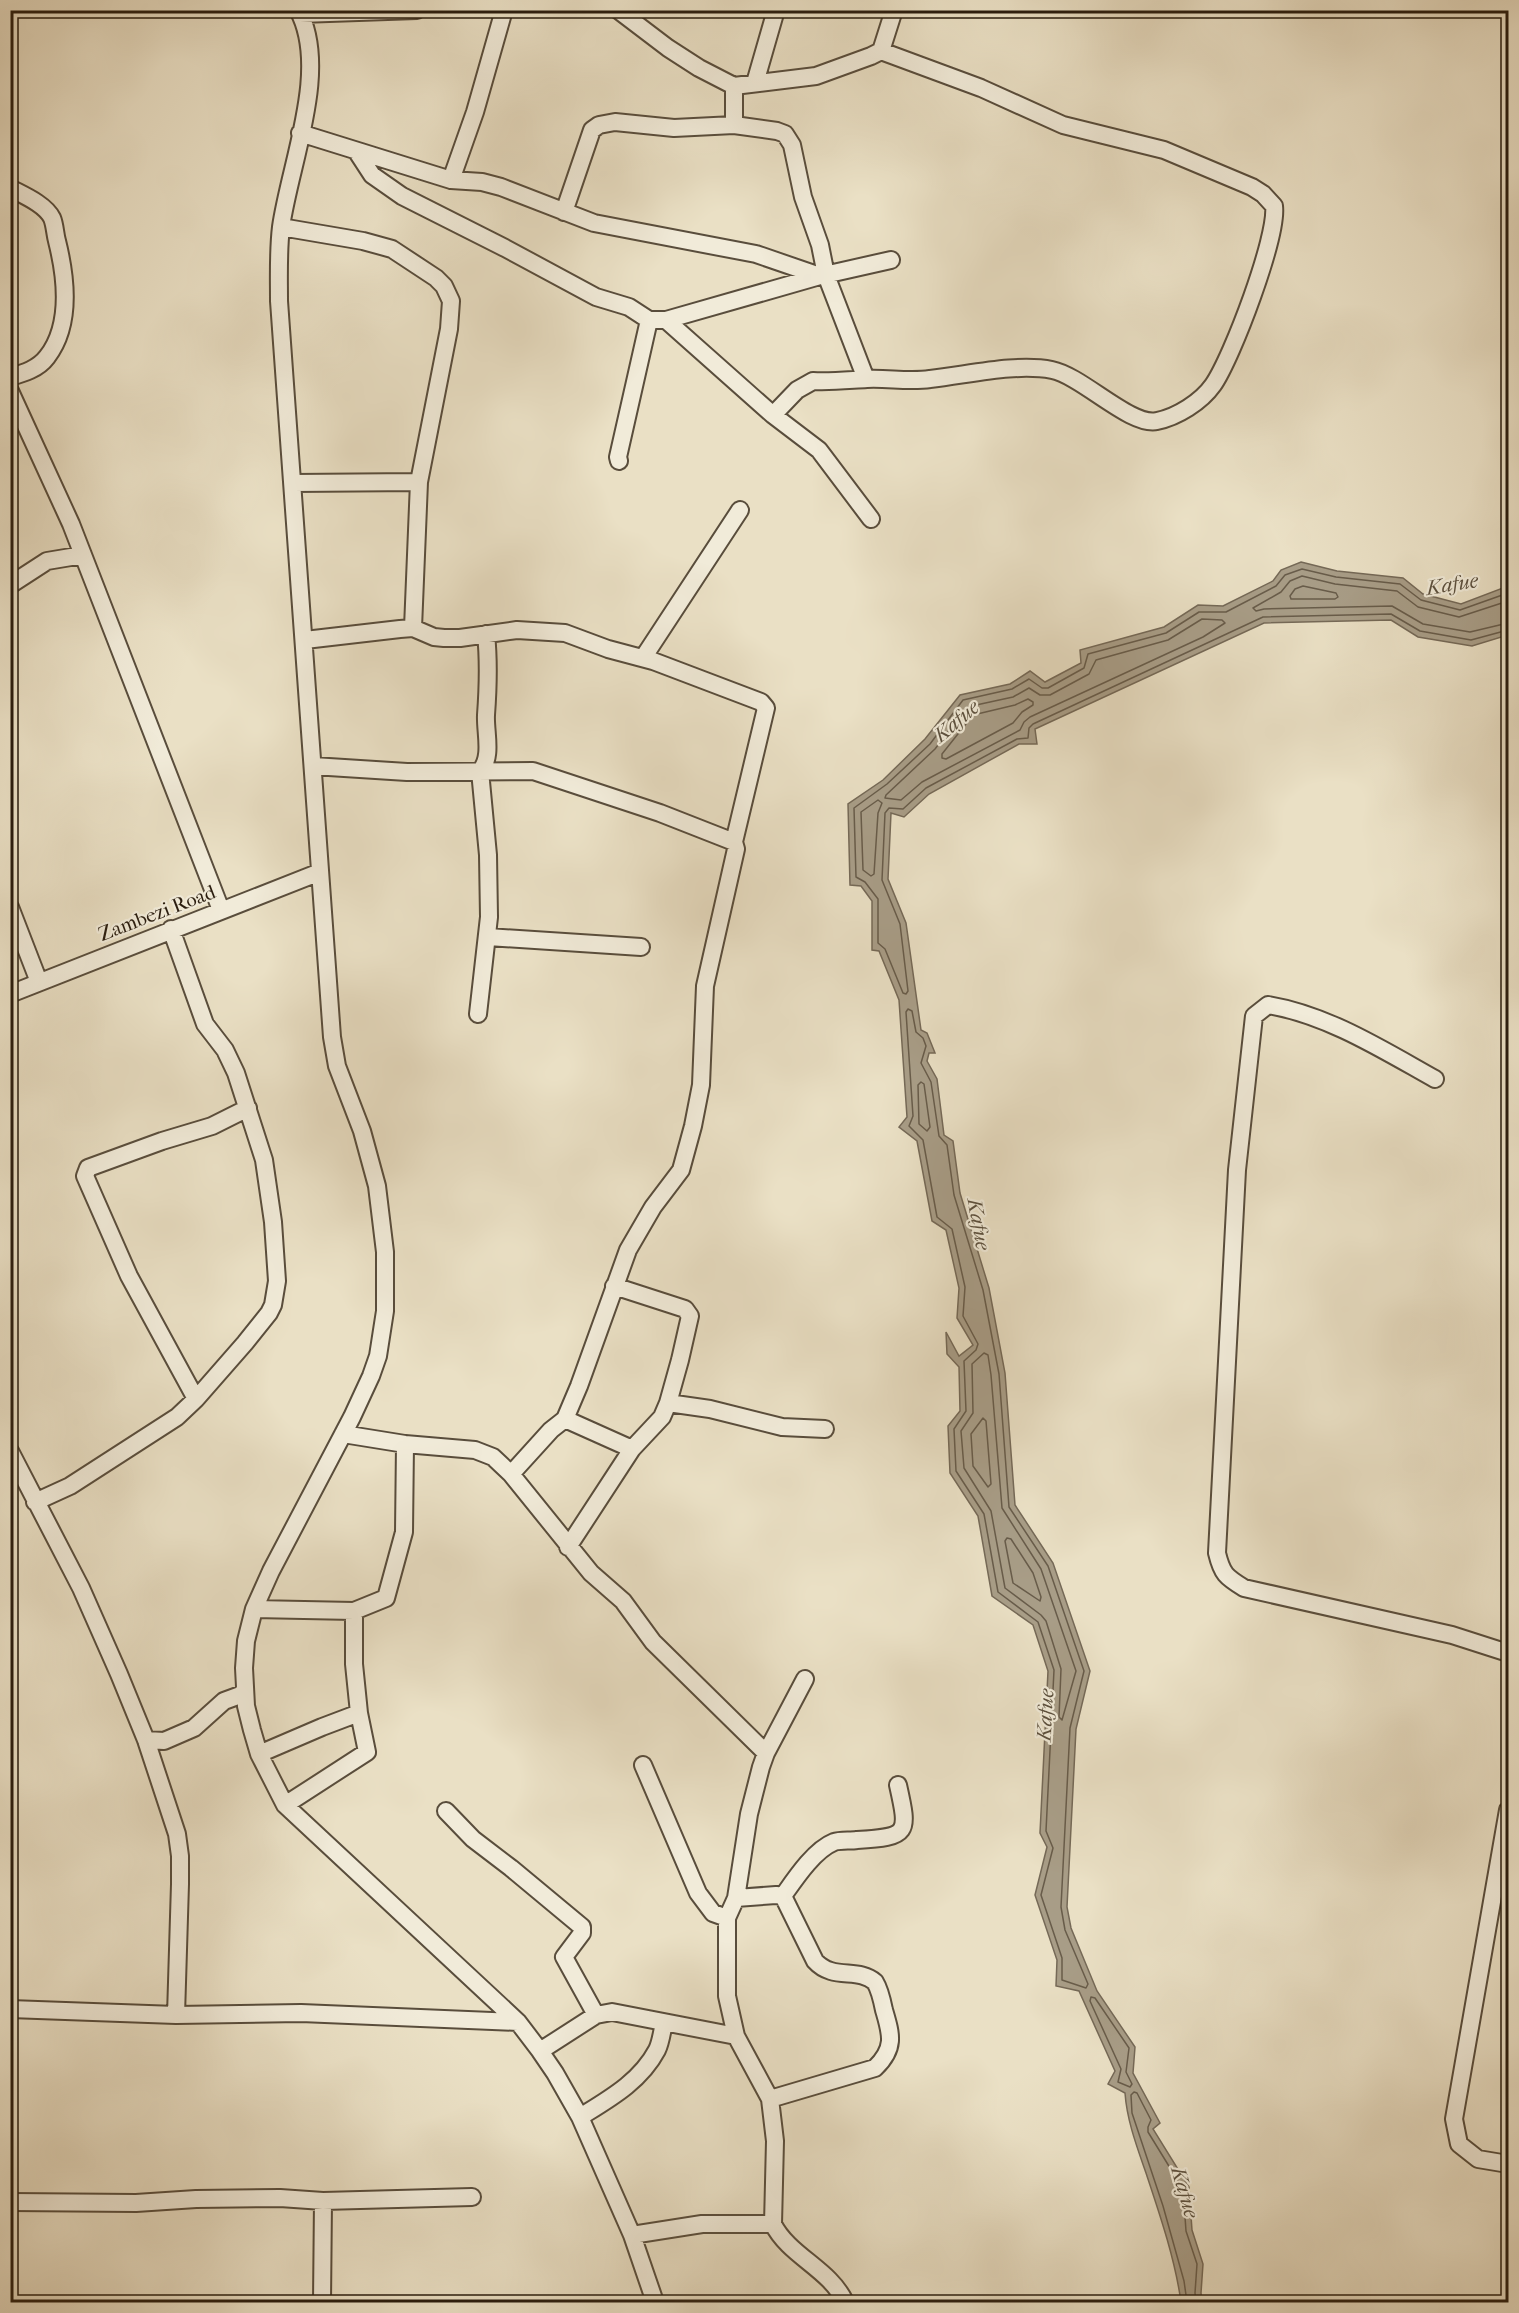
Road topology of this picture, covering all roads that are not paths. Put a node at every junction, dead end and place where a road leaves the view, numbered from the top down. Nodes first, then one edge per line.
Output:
1 (504, 10) edge
2 (618, 10) edge
3 (776, 10) edge
4 (894, 10) edge
5 (410, 11) edge
6 (299, 12) edge
7 (881, 51) junction
8 (755, 83) junction
9 (734, 86) junction
10 (734, 124) junction
11 (300, 134) junction
12 (357, 152) junction
13 (451, 180) junction
14 (10, 188) edge
15 (564, 212) junction
16 (281, 227) junction
17 (891, 260) dead end
18 (823, 275) junction
19 (649, 320) junction
20 (666, 320) junction
21 (10, 377) edge
22 (866, 379) junction
23 (10, 391) edge
24 (773, 415) junction
25 (619, 461) dead end
26 (419, 482) junction
27 (293, 483) junction
28 (740, 510) dead end
29 (871, 519) dead end
30 (83, 555) junction
31 (10, 585) edge
32 (413, 628) junction
33 (486, 634) junction
34 (305, 640) junction
35 (643, 658) junction
36 (313, 765) junction
37 (480, 771) junction
38 (734, 842) junction
39 (320, 872) junction
40 (10, 907) edge
41 (221, 910) junction
42 (171, 929) junction
43 (488, 937) junction
44 (641, 947) dead end
45 (39, 982) junction
46 (10, 994) edge
47 (478, 1014) dead end
48 (1435, 1078) dead end
49 (248, 1108) junction
50 (614, 1286) junction
51 (196, 1399) junction
52 (668, 1403) junction
53 (565, 1419) junction
54 (825, 1429) dead end
55 (343, 1434) junction
56 (405, 1444) junction
57 (632, 1449) junction
58 (10, 1451) edge
59 (511, 1474) junction
60 (35, 1502) junction
61 (568, 1547) junction
62 (254, 1610) junction
63 (354, 1611) junction
64 (1509, 1653) edge
65 (805, 1679) dead end
66 (244, 1690) junction
67 (359, 1713) junction
68 (146, 1740) junction
69 (259, 1754) junction
70 (766, 1754) junction
71 (643, 1765) dead end
72 (898, 1785) dead end
73 (285, 1805) junction
74 (1509, 1810) edge
75 (446, 1811) dead end
76 (783, 1896) junction
77 (736, 1898) junction
78 (727, 1918) junction
79 (10, 2009) edge
80 (596, 2014) junction
81 (176, 2015) junction
82 (518, 2022) junction
83 (664, 2023) junction
84 (736, 2036) junction
85 (540, 2051) junction
86 (770, 2100) junction
87 (579, 2117) junction
88 (1509, 2164) edge
89 (472, 2197) dead end
90 (323, 2201) junction
91 (10, 2202) edge
92 (773, 2224) junction
93 (632, 2235) junction
94 (322, 2302) edge
95 (655, 2302) edge
96 (845, 2302) edge

1 - 13 street
2 - 9 street
3 - 8 street
4 - 7 street
5 - 6 street
6 - 11 street
7 - 8 street
7 - 22 street
8 - 9 street
9 - 10 street
10 - 15 street
10 - 18 street
11 - 12 street
11 - 16 street
12 - 13 street
12 - 19 street
13 - 15 street
14 - 21 street
15 - 18 street
16 - 26 street
16 - 27 street
17 - 18 street
18 - 20 street
18 - 22 street
19 - 20 street
19 - 25 street
20 - 24 street
22 - 24 street
23 - 30 street
24 - 29 street
26 - 27 street
26 - 32 street
27 - 34 street
28 - 35 street
30 - 31 street
30 - 41 street
32 - 33 street
32 - 34 street
33 - 35 street
33 - 37 street
34 - 36 street
35 - 38 street
36 - 37 street
36 - 39 street
37 - 38 street
37 - 43 street
38 - 50 street
39 - 41 street, Zambezi Road
39 - 55 street
40 - 45 street
41 - 42 street, Zambezi Road
42 - 45 street, Zambezi Road
42 - 49 street
43 - 44 street
43 - 47 street
45 - 46 street, Zambezi Road
48 - 64 street
49 - 51 street
49 - 51 street
50 - 52 street
50 - 53 street
51 - 60 street
52 - 54 street
52 - 57 street
53 - 57 street
53 - 59 street
55 - 56 street
55 - 62 street
56 - 59 street
56 - 63 street
57 - 61 street
58 - 60 street
59 - 61 street
60 - 68 street
61 - 70 street
62 - 63 street
62 - 66 street
63 - 67 street
65 - 70 street
66 - 68 street
66 - 69 street
67 - 69 street
67 - 73 street
68 - 81 street
69 - 73 street
70 - 77 street
71 - 78 street
72 - 76 street
73 - 82 street
74 - 88 street
75 - 80 street
76 - 77 street
76 - 86 street
77 - 78 street
78 - 84 street
79 - 81 street
80 - 83 street
80 - 85 street
81 - 82 street
82 - 85 street
83 - 84 street
83 - 87 street
84 - 86 street
85 - 87 street
86 - 92 street
87 - 93 street
89 - 90 street
90 - 91 street
90 - 94 street
92 - 93 street
92 - 96 street
93 - 95 street

